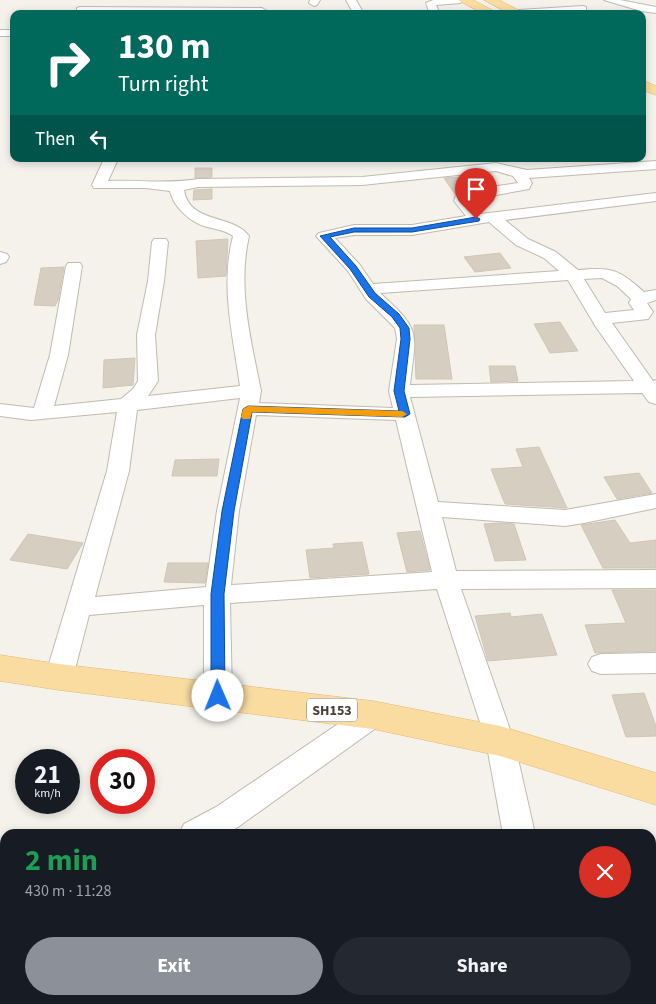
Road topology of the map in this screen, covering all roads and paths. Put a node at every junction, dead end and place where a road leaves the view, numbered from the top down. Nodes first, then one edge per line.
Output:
1 (97, 0) edge
2 (460, 0) edge
3 (464, 0) edge
4 (478, 0) edge
5 (609, 0) edge
6 (495, 6) edge
7 (583, 9) edge
8 (80, 10) edge
9 (434, 10) edge
10 (513, 10) edge
11 (513, 10) edge
12 (550, 10) edge
13 (656, 10) edge
14 (110, 162) edge
15 (593, 164) edge
16 (656, 165) edge
17 (509, 167) edge
18 (177, 187) junction
19 (656, 197) edge
20 (484, 218) junction
21 (160, 242) dead end
22 (74, 266) dead end
23 (573, 274) junction
24 (367, 289) junction
25 (648, 297) edge
26 (601, 319) junction
27 (653, 390) edge
28 (399, 391) junction
29 (250, 400) junction
30 (128, 404) junction
31 (0, 410) edge
32 (42, 413) junction
33 (405, 414) junction
34 (656, 501) edge
35 (428, 509) junction
36 (656, 579) edge
37 (446, 580) junction
38 (217, 594) junction
39 (79, 607) junction
40 (656, 663) edge
41 (601, 664) dead end
42 (0, 668) edge
43 (59, 677) junction
44 (218, 696) junction
45 (374, 715) junction
46 (500, 741) junction
47 (656, 789) edge
48 (204, 829) edge
49 (519, 829) edge

1 - 8 street
2 - 9 street
3 - 6 main road
4 - 11 main road
5 - 13 street
6 - 10 main road
7 - 12 street
14 - 18 street
15 - 16 street
15 - 17 street
17 - 18 street
17 - 20 street
18 - 29 street
19 - 20 street
20 - 23 street
20 - 24 street
21 - 30 street
22 - 32 street
23 - 24 street
23 - 25 street
23 - 26 street
24 - 28 street
25 - 26 street
26 - 27 street
27 - 28 street
28 - 33 street
29 - 30 street
29 - 33 street
29 - 38 street
30 - 32 street
30 - 39 street
31 - 32 street
33 - 35 street
34 - 35 street
35 - 37 street
36 - 37 street
37 - 38 street
37 - 46 street
38 - 39 street
38 - 44 street
39 - 43 street
40 - 41 street
42 - 43 main road, SH153
43 - 44 main road, SH153
44 - 45 main road, SH153
45 - 46 main road, SH153
45 - 48 street
46 - 47 main road, SH153
46 - 49 street

